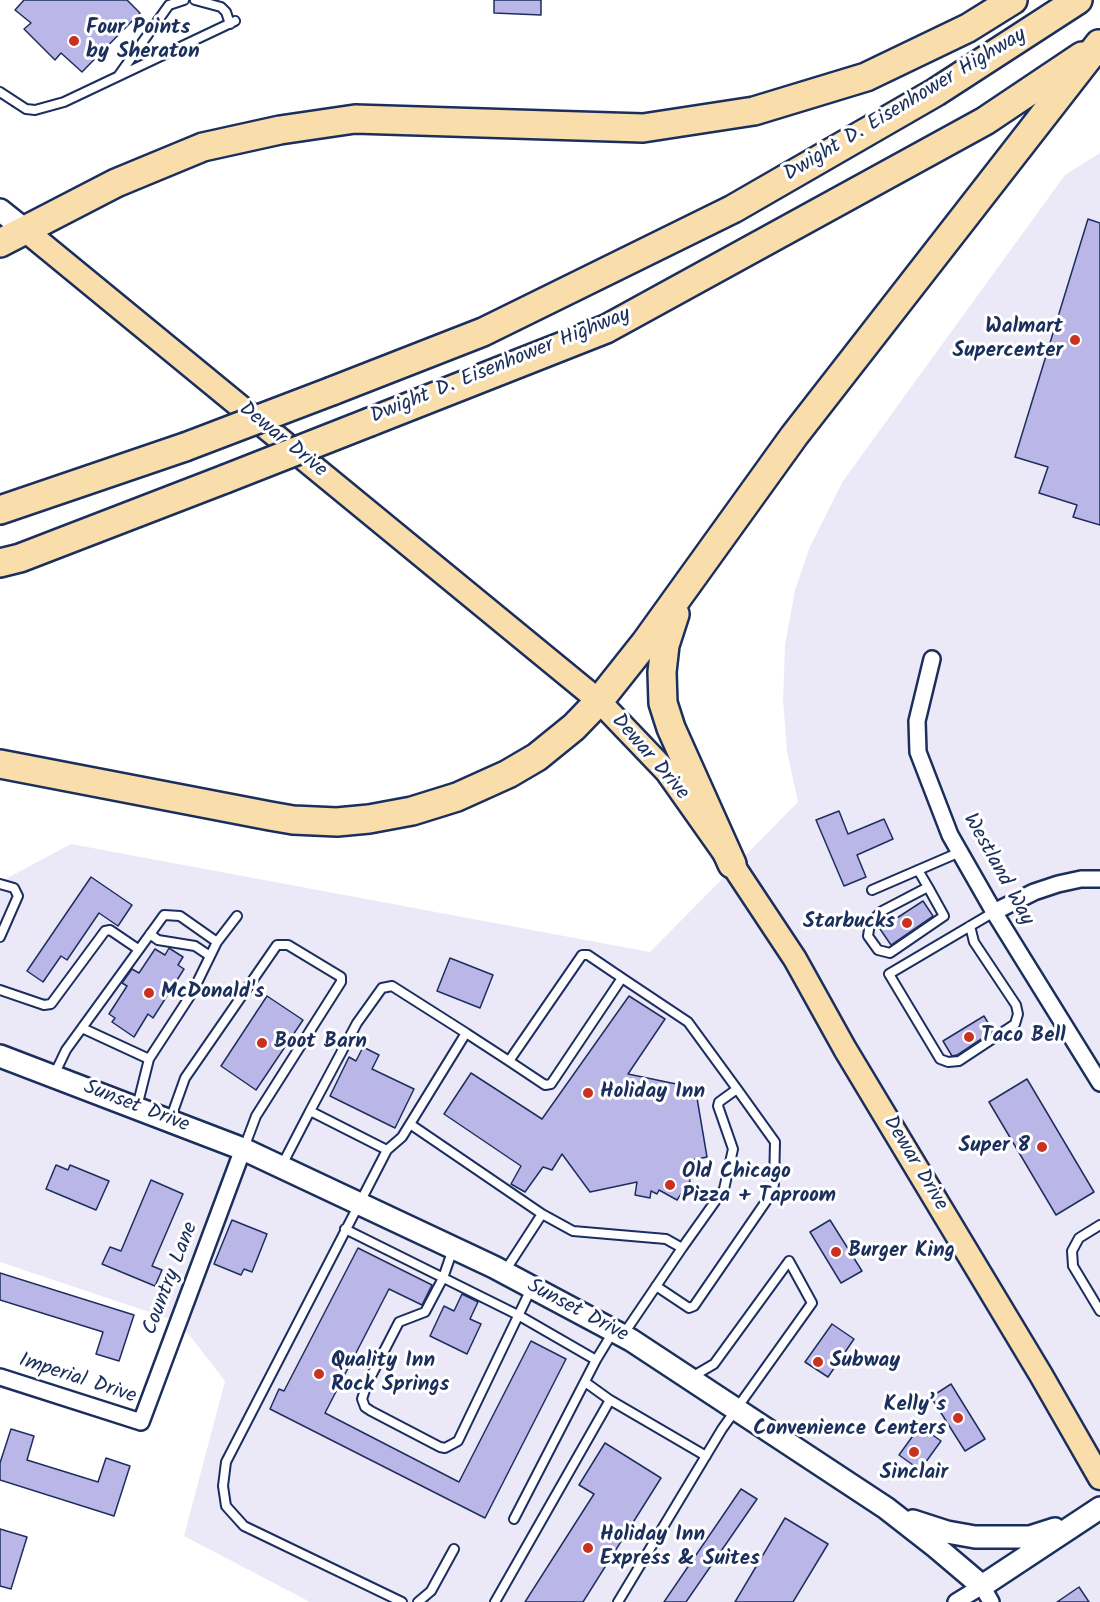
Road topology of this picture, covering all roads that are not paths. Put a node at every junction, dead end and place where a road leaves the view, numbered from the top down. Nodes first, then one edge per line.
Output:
1 (184, 0) edge
2 (195, 0) edge
3 (1013, 0) edge
4 (1078, 0) edge
5 (1100, 43) edge
6 (118, 76) junction
7 (0, 92) edge
8 (0, 210) edge
9 (25, 230) junction
10 (0, 243) edge
11 (0, 510) edge
12 (0, 563) edge
13 (681, 596) junction
14 (932, 659) dead end
15 (599, 701) junction
16 (0, 764) edge
17 (960, 852) junction
18 (732, 864) junction
19 (918, 870) junction
20 (1100, 879) edge
21 (0, 884) edge
22 (928, 887) junction
23 (872, 890) dead end
24 (994, 912) junction
25 (237, 916) dead end
26 (970, 926) junction
27 (150, 934) junction
28 (0, 937) edge
29 (217, 942) junction
30 (138, 949) junction
31 (210, 956) junction
32 (622, 978) junction
33 (0, 990) edge
34 (82, 1028) junction
35 (466, 1033) junction
36 (0, 1056) edge
37 (149, 1059) junction
38 (509, 1061) junction
39 (54, 1076) junction
40 (1100, 1083) edge
41 (737, 1089) junction
42 (136, 1108) junction
43 (310, 1112) junction
44 (170, 1121) junction
45 (410, 1124) junction
46 (243, 1149) junction
47 (387, 1150) junction
48 (281, 1167) junction
49 (359, 1203) junction
50 (542, 1214) junction
51 (1100, 1225) edge
52 (345, 1229) junction
53 (454, 1248) junction
54 (682, 1248) junction
55 (504, 1272) junction
56 (443, 1278) junction
57 (656, 1286) junction
58 (532, 1287) junction
59 (1100, 1311) edge
60 (518, 1315) junction
61 (618, 1333) junction
62 (596, 1360) junction
63 (0, 1377) edge
64 (689, 1378) junction
65 (585, 1382) junction
66 (610, 1400) junction
67 (737, 1410) junction
68 (141, 1422) joint
69 (706, 1456) junction
70 (1100, 1478) edge
71 (886, 1508) junction
72 (1100, 1508) edge
73 (514, 1519) dead end
74 (1078, 1522) junction
75 (454, 1549) dead end
76 (987, 1594) edge
77 (402, 1602) edge
78 (418, 1602) edge
79 (495, 1602) edge
80 (618, 1602) edge
81 (956, 1602) edge

1 - 6 lane
2 - 6 lane
3 - 9 highway
4 - 11 highway, Dwight D. Eisenhower Highway, bridge
5 - 12 highway, Dwight D. Eisenhower Highway, bridge
5 - 13 highway
6 - 7 lane
8 - 9 street, Dewar Drive
9 - 10 highway
9 - 15 main road, Dewar Drive
13 - 15 highway
13 - 18 highway
14 - 17 street, Westland Way
15 - 16 highway
15 - 18 main road, Dewar Drive
17 - 19 lane
17 - 24 street, Westland Way
18 - 70 main road, Dewar Drive
19 - 22 lane
19 - 23 lane
20 - 24 street
21 - 28 lane
22 - 22 lane
24 - 26 lane
24 - 40 street, Westland Way
25 - 29 lane
26 - 26 lane
27 - 29 lane
27 - 30 lane
27 - 31 lane
29 - 31 lane
30 - 33 lane
30 - 34 lane
31 - 37 lane
32 - 38 lane
32 - 38 lane
32 - 41 lane
34 - 37 lane
34 - 39 lane
35 - 38 lane
35 - 43 lane
35 - 45 lane
36 - 39 street, Sunset Drive
37 - 42 lane
39 - 42 street, Sunset Drive
41 - 54 lane
41 - 57 lane
42 - 44 street, Sunset Drive
43 - 47 lane
43 - 48 lane
44 - 46 street, Sunset Drive
44 - 46 lane
45 - 47 lane
45 - 50 lane
46 - 48 street, Sunset Drive
46 - 68 street, Country Lane
47 - 49 lane
48 - 49 street, Sunset Drive
49 - 52 lane
49 - 53 street, Sunset Drive
50 - 54 lane
50 - 55 lane
51 - 59 lane
52 - 56 lane
52 - 77 lane
53 - 55 street, Sunset Drive
53 - 56 lane
54 - 57 lane
55 - 58 street, Sunset Drive
56 - 60 lane
56 - 60 lane
57 - 61 lane
58 - 60 lane
58 - 61 street, Sunset Drive
60 - 62 lane
61 - 62 lane
61 - 64 street, Sunset Drive
62 - 65 lane
63 - 68 street, Imperial Drive
64 - 67 street, Sunset Drive
64 - 67 lane
65 - 66 lane
65 - 73 lane
66 - 69 lane
66 - 79 lane
67 - 69 lane
67 - 71 street, Sunset Drive
69 - 80 lane
71 - 74 street
71 - 76 street, Sunset Drive
72 - 74 street
74 - 76 street
75 - 78 lane
76 - 81 street

